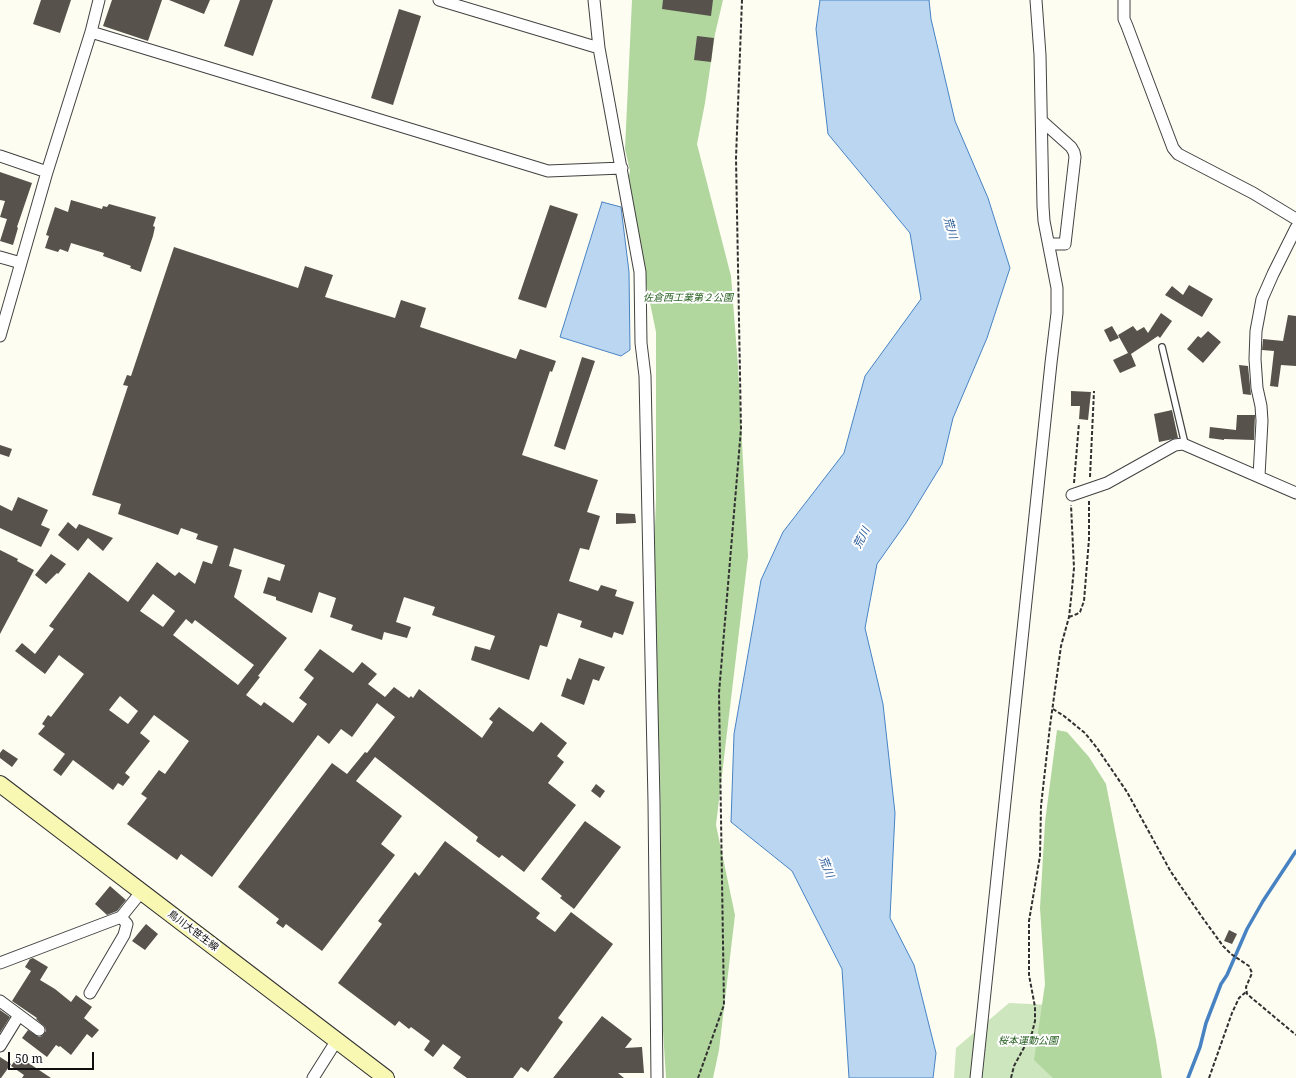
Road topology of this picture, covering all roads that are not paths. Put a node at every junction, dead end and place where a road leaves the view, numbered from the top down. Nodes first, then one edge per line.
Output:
1 (99, 0) edge
2 (439, 0) edge
3 (594, 0) edge
4 (1036, 0) edge
5 (1124, 0) edge
6 (91, 32) junction
7 (599, 48) junction
8 (1042, 122) junction
9 (0, 156) edge
10 (622, 168) junction
11 (47, 172) junction
12 (1296, 218) edge
13 (1296, 228) edge
14 (1048, 244) junction
15 (0, 257) edge
16 (21, 263) junction
17 (0, 336) edge
18 (1162, 347) dead end
19 (1185, 444) junction
20 (1259, 476) junction
21 (1296, 493) edge
22 (1072, 495) road end
23 (0, 784) edge
24 (142, 891) junction
25 (121, 917) junction
26 (0, 963) edge
27 (90, 993) dead end
28 (0, 1001) edge
29 (20, 1015) junction
30 (39, 1030) dead end
31 (337, 1040) junction
32 (0, 1046) edge
33 (313, 1078) edge
34 (386, 1078) edge
35 (657, 1078) edge
36 (976, 1078) edge

1 - 6 street
2 - 7 street
3 - 7 street
4 - 8 street
5 - 12 street
6 - 10 street
6 - 11 street
7 - 10 street
8 - 14 street
8 - 14 street
9 - 11 street
10 - 35 street
11 - 16 street
13 - 20 street
14 - 36 street
15 - 16 street
16 - 17 street
18 - 19 lane
19 - 20 street
19 - 22 street
20 - 21 street
23 - 24 street, 鳥川大笹生線
24 - 25 street
24 - 31 street, 鳥川大笹生線
25 - 26 street
25 - 27 street
28 - 29 street
29 - 30 street
29 - 32 street
31 - 33 street
31 - 34 street, 鳥川大笹生線

